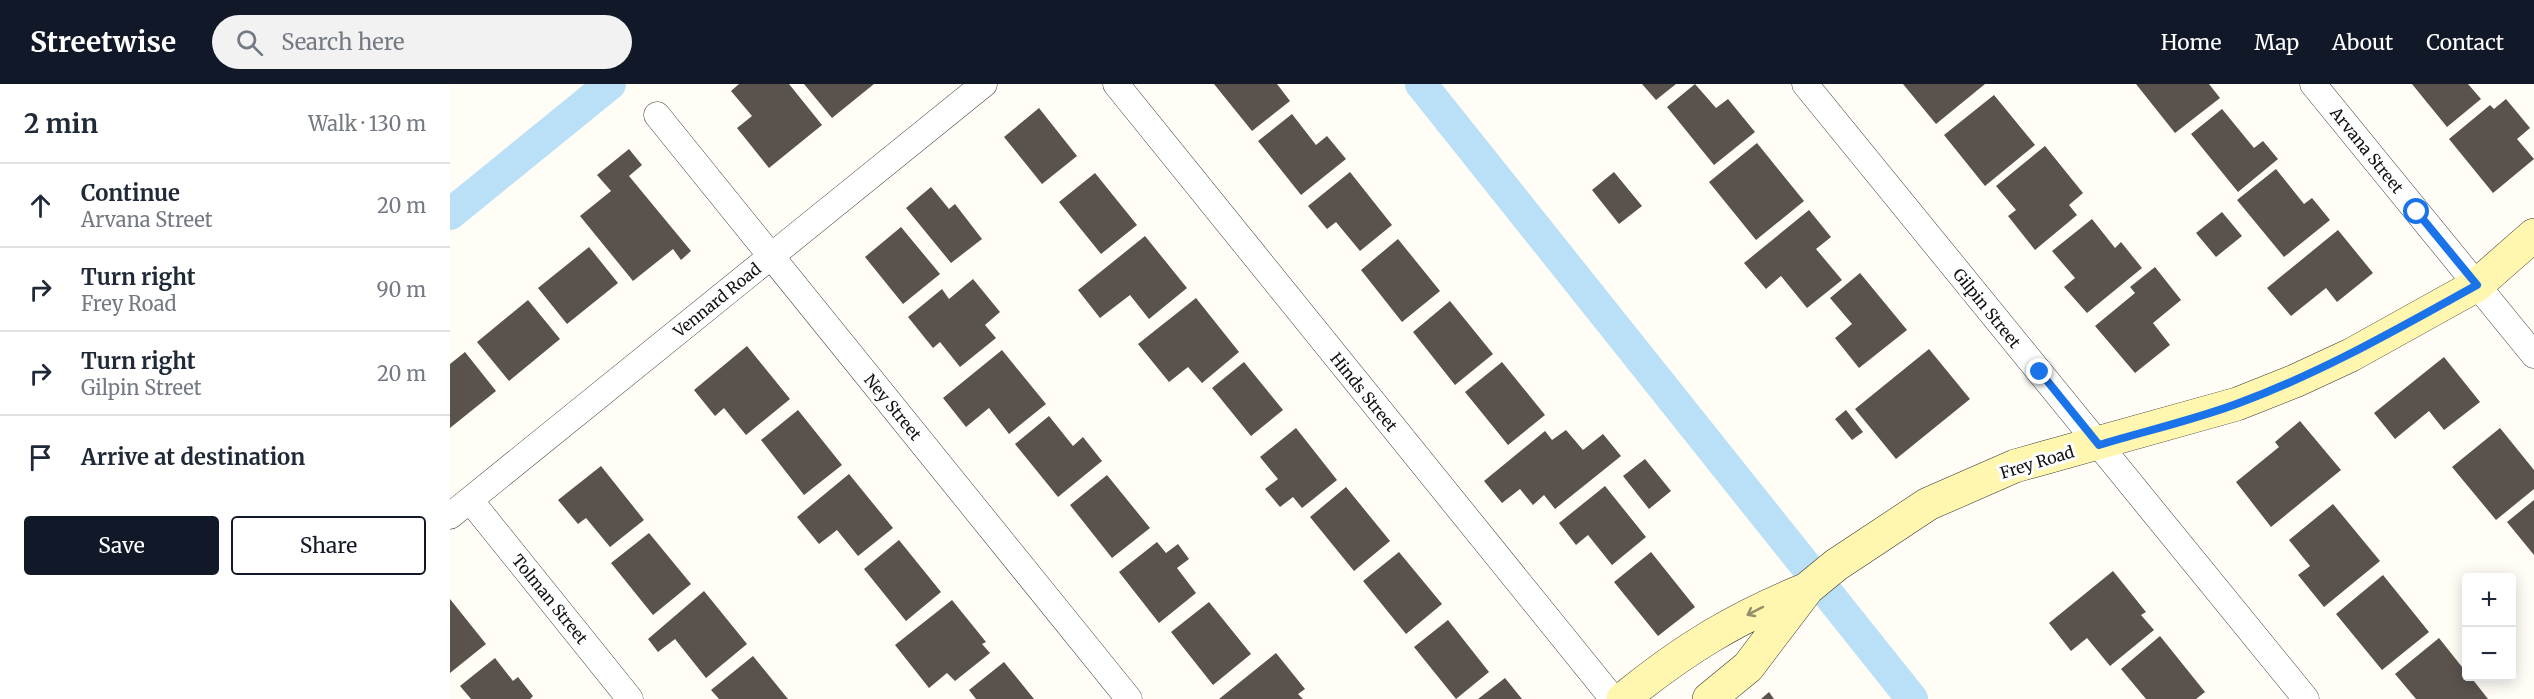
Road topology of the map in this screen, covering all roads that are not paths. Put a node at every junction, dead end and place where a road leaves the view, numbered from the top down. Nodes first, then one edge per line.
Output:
1 (984, 84) edge
2 (1116, 84) edge
3 (1805, 84) edge
4 (2313, 84) edge
5 (657, 116) dead end
6 (2534, 235) edge
7 (771, 256) junction
8 (2477, 285) junction
9 (2534, 355) edge
10 (2099, 445) junction
11 (470, 500) junction
12 (450, 516) edge
13 (1808, 588) junction
14 (630, 699) edge
15 (1129, 699) edge
16 (1613, 699) edge
17 (1623, 699) edge
18 (1709, 699) edge
19 (2306, 699) edge

1 - 7 street, Vennard Road
2 - 16 street, Hinds Street
3 - 10 street, Gilpin Street
4 - 8 street, Arvana Street
5 - 7 street, Ney Street
6 - 8 street, Frey Road
7 - 11 street, Vennard Road
7 - 15 street, Ney Street
8 - 9 street, Arvana Street
8 - 10 street, Frey Road
10 - 13 street, Frey Road
10 - 19 street, Gilpin Street
11 - 12 street, Vennard Road
11 - 14 street, Tolman Street
13 -> 17 street, Frey Road
13 - 18 street, Frey Road

